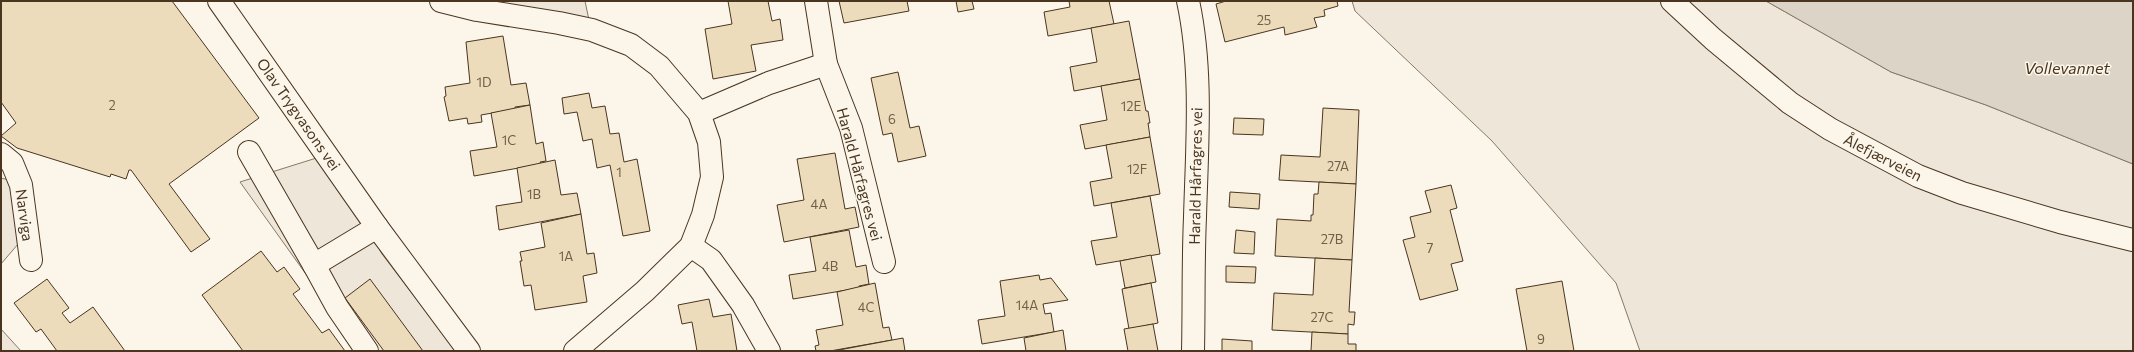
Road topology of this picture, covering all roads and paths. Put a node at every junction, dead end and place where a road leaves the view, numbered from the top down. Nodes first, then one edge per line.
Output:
1 (219, 1) edge
2 (441, 1) edge
3 (816, 1) edge
4 (1188, 1) edge
5 (1672, 1) edge
6 (826, 64) junction
7 (699, 113) junction
8 (249, 152) dead end
9 (1, 154) edge
10 (377, 227) junction
11 (2133, 240) edge
12 (691, 246) junction
13 (31, 260) dead end
14 (884, 262) dead end
15 (314, 266) junction
16 (367, 351) edge
17 (469, 351) edge
18 (575, 351) edge
19 (769, 351) edge
20 (1193, 351) edge

1 - 10 street, Olav Trygvasons vei
2 - 7 street
3 - 6 street, Harald Hårfagres vei
4 - 20 street, Harald Hårfagres vei
5 - 11 street, Ålefjærveien
6 - 7 street
6 - 14 street, Harald Hårfagres vei
7 - 12 street
8 - 15 street
9 - 13 street, Narviga
10 - 15 street
10 - 17 street, Olav Trygvasons vei
12 - 18 street
12 - 19 street
15 - 16 street

